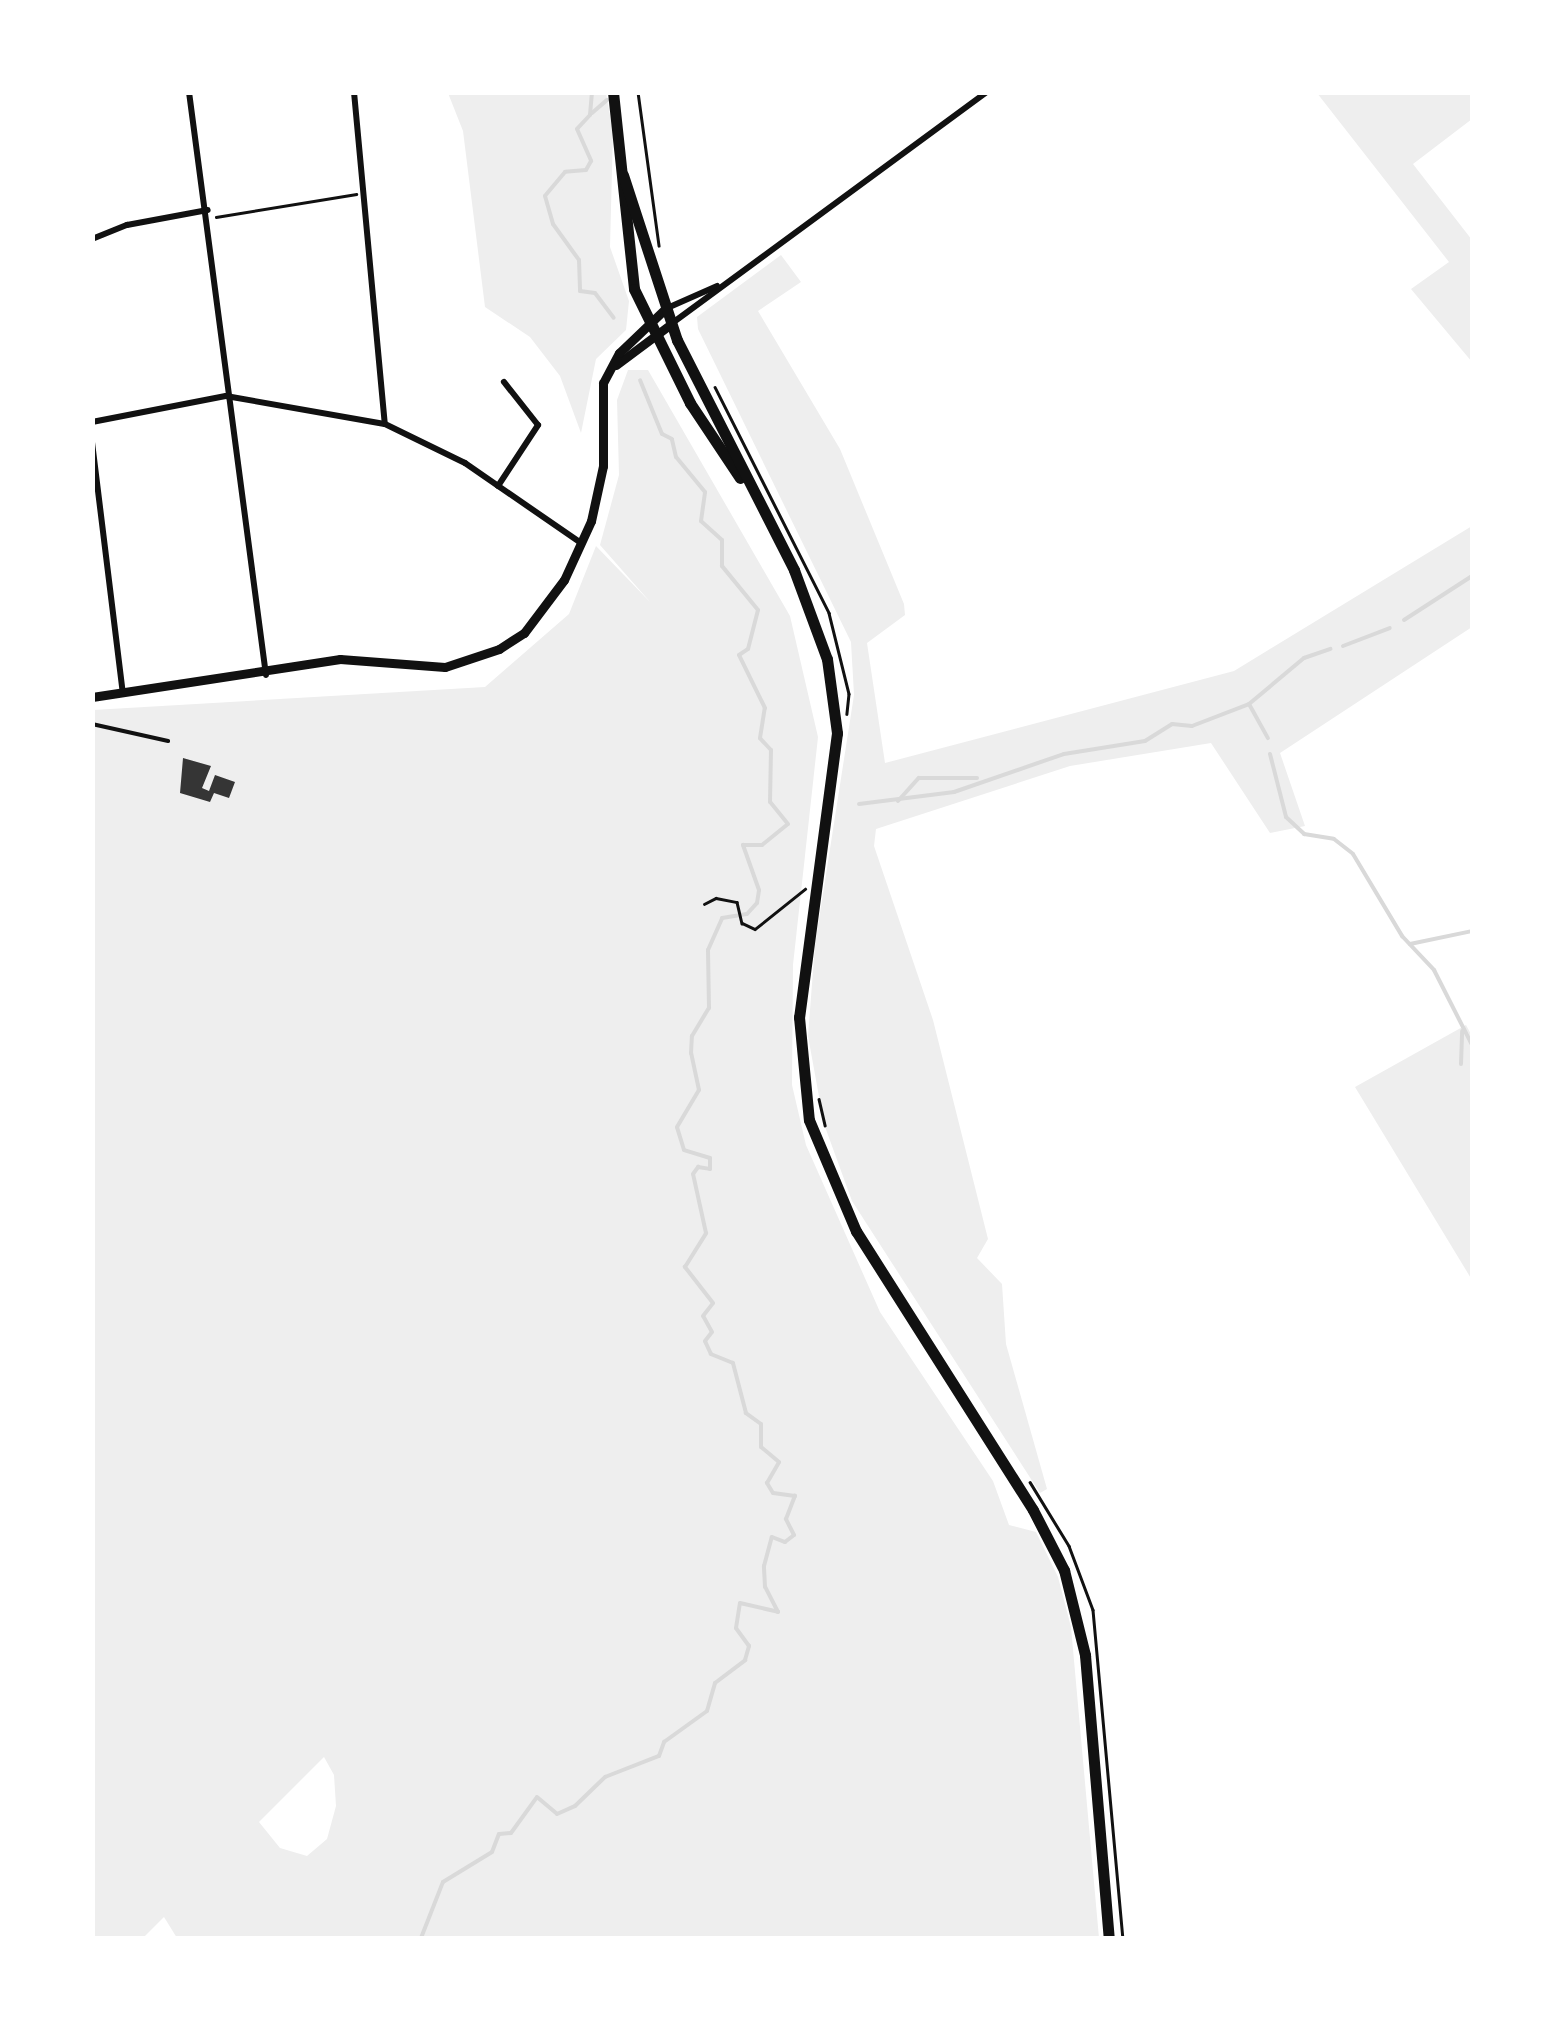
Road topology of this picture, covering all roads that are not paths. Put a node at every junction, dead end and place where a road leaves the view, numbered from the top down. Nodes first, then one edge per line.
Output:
1 (189, 92) edge
2 (354, 92) edge
3 (612, 92) edge
4 (987, 92) edge
5 (623, 175) junction
6 (208, 214) junction
7 (92, 239) edge
8 (718, 286) junction
9 (665, 309) junction
10 (648, 323) junction
11 (671, 324) junction
12 (654, 336) junction
13 (610, 370) junction
14 (504, 382) dead end
15 (226, 396) junction
16 (92, 422) edge
17 (385, 424) junction
18 (92, 442) edge
19 (498, 486) junction
20 (748, 488) junction
21 (582, 544) junction
22 (266, 675) junction
23 (122, 694) junction
24 (92, 697) edge
25 (92, 724) edge
26 (168, 741) dead end
27 (1109, 1938) edge

1 - 6 street
2 - 17 street
3 - 5 highway
4 - 8 street
5 - 9 highway
5 - 10 highway
6 - 7 street
6 - 15 street
8 - 9 street
8 - 11 street
9 - 10 street
9 - 11 highway
10 - 12 highway
10 - 13 street
11 - 12 street
11 - 20 highway
12 - 13 street
12 - 20 highway
13 - 21 street
14 - 19 street
15 - 16 street
15 - 17 street
15 - 22 street
17 - 19 street
18 - 23 street
19 - 21 street
20 - 27 highway
21 - 22 street
22 - 23 street
23 - 24 street
25 - 26 lane

